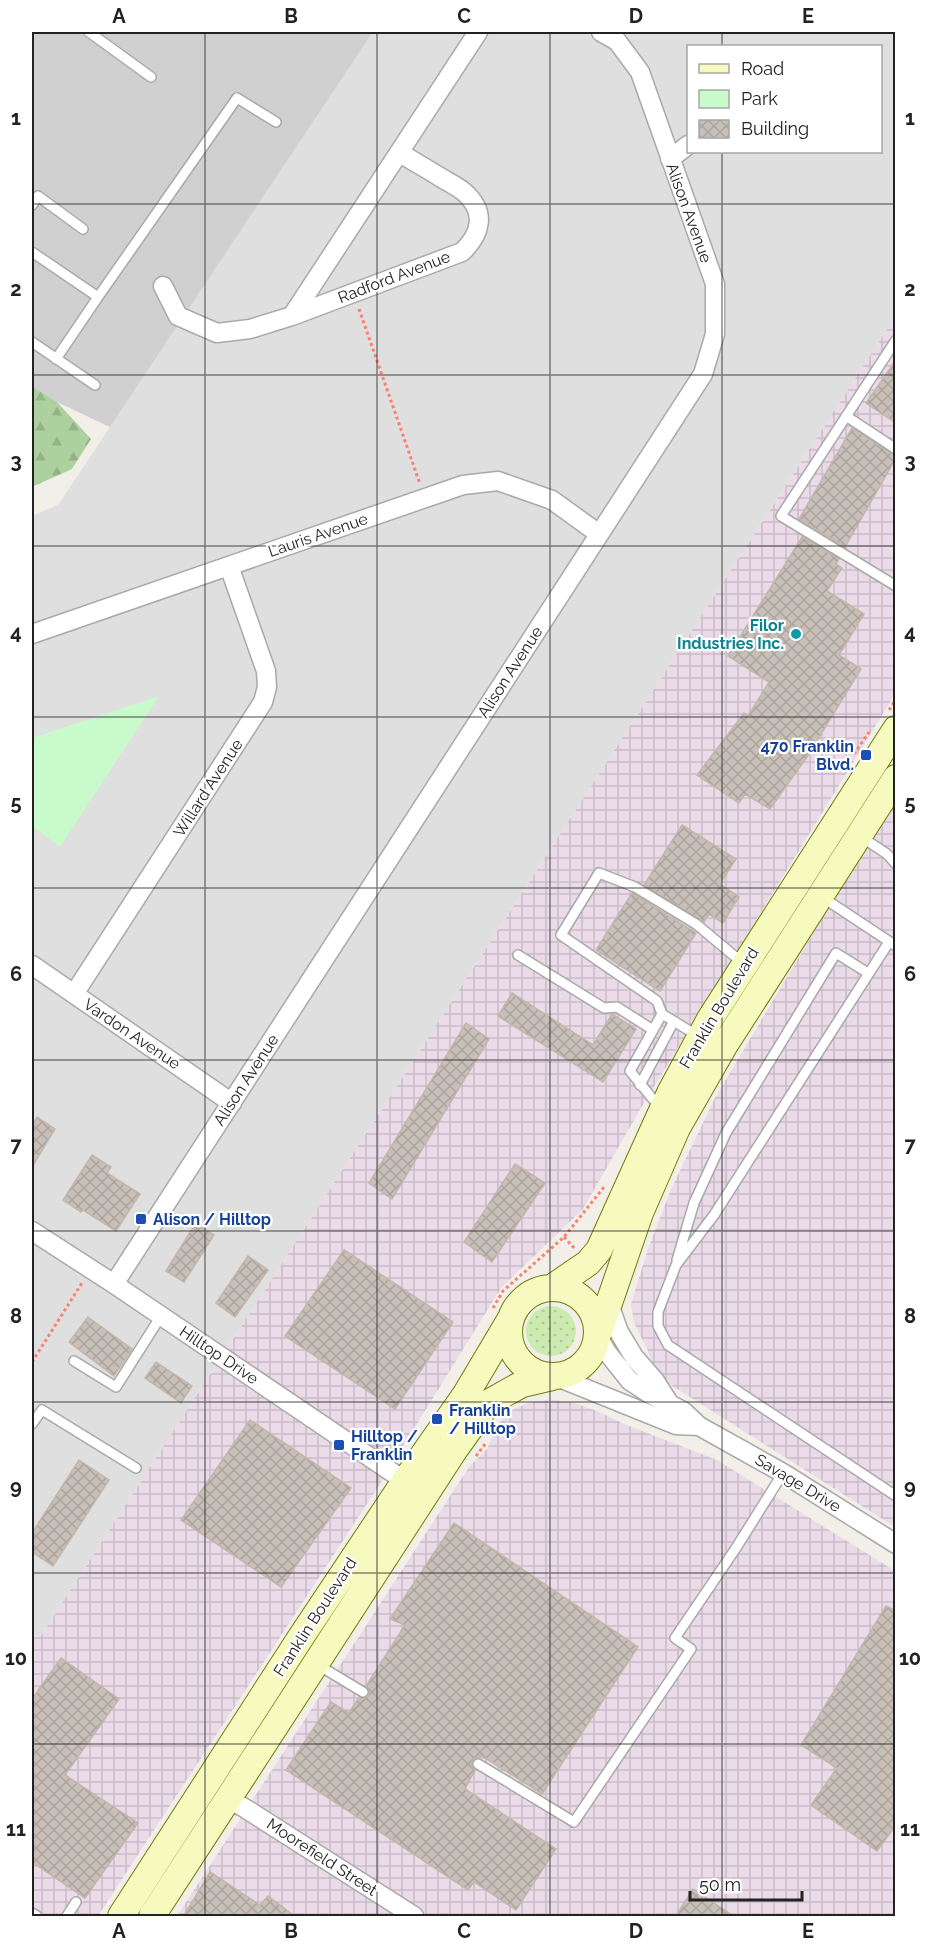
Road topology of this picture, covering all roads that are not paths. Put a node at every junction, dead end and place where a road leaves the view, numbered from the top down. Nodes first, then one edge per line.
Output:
1 (89, 32) edge
2 (478, 32) edge
3 (601, 32) edge
4 (151, 77) dead end
5 (276, 122) dead end
6 (687, 146) edge
7 (400, 153) junction
8 (670, 159) junction
9 (32, 205) edge
10 (83, 229) dead end
11 (32, 252) edge
12 (163, 286) dead end
13 (98, 297) junction
14 (292, 316) junction
15 (896, 340) edge
16 (32, 342) edge
17 (56, 359) junction
18 (95, 385) dead end
19 (846, 416) junction
20 (896, 449) edge
21 (599, 534) junction
22 (229, 566) junction
23 (896, 586) edge
24 (32, 634) edge
25 (896, 729) edge
26 (896, 778) edge
27 (859, 835) junction
28 (896, 864) edge
29 (820, 896) junction
30 (892, 944) edge
31 (518, 955) dead end
32 (744, 964) junction
33 (32, 965) edge
34 (868, 973) junction
35 (74, 994) junction
36 (662, 1014) junction
37 (674, 1022) junction
38 (653, 1030) junction
39 (700, 1038) junction
40 (640, 1085) junction
41 (232, 1103) junction
42 (662, 1110) junction
43 (32, 1231) edge
44 (676, 1265) junction
45 (114, 1284) junction
46 (553, 1287) junction
47 (609, 1304) junction
48 (161, 1316) junction
49 (510, 1320) junction
50 (598, 1334) junction
51 (74, 1361) dead end
52 (555, 1377) junction
53 (670, 1405) junction
54 (32, 1424) edge
55 (699, 1426) junction
56 (136, 1468) dead end
57 (783, 1473) junction
58 (405, 1481) junction
59 (896, 1496) edge
60 (896, 1544) edge
61 (316, 1664) junction
62 (363, 1692) dead end
63 (478, 1764) dead end
64 (229, 1800) junction
65 (76, 1902) dead end
66 (32, 1912) edge
67 (37, 1917) edge
68 (67, 1917) edge
69 (121, 1917) edge
70 (152, 1917) edge
71 (414, 1917) edge

1 - 4 lane
2 - 7 street, Radford Avenue
3 - 8 street, Alison Avenue
5 - 13 lane
6 - 8 street
7 - 14 street, Radford Avenue
7 - 14 street, Radford Avenue
8 - 21 street, Alison Avenue
9 - 10 lane
11 - 13 lane
12 - 14 street, Radford Avenue
13 - 17 lane
15 - 19 lane
16 - 17 lane
17 - 18 lane
19 - 20 lane
19 - 23 lane
21 - 22 street, Lauris Avenue
21 - 41 street, Alison Avenue
22 - 24 street, Lauris Avenue
22 - 35 street, Willard Avenue
25 - 32 main road, Franklin Boulevard
26 - 27 main road, Franklin Boulevard
27 - 28 lane
27 - 29 main road, Franklin Boulevard
29 - 30 lane
29 - 47 main road, Franklin Boulevard
30 - 34 lane
31 - 38 lane
32 - 36 lane
32 - 39 main road, Franklin Boulevard
33 - 35 street, Vardon Avenue
34 - 44 lane
34 - 44 lane
35 - 41 street, Vardon Avenue
36 - 37 lane
36 - 38 lane
37 - 39 lane
37 - 40 lane
38 - 40 lane
39 - 42 main road, Franklin Boulevard
40 - 42 lane
41 - 45 street, Alison Avenue
42 - 46 main road, Franklin Boulevard
43 - 45 street, Hilltop Drive
44 - 59 lane
45 - 48 street, Hilltop Drive
46 - 49 main road
46 - 50 main road
47 - 50 main road, Franklin Boulevard
47 - 53 street
48 - 51 lane
48 - 58 street, Hilltop Drive
49 - 52 main road
49 - 58 main road, Franklin Boulevard
50 - 52 main road
50 - 53 street, Savage Drive
52 - 55 street, Savage Drive
52 - 61 main road, Franklin Boulevard
53 - 55 street, Savage Drive
54 - 56 lane
55 - 57 street, Savage Drive
57 - 60 street, Savage Drive
57 - 63 lane
58 - 69 main road, Franklin Boulevard
61 - 62 lane
61 - 64 main road, Franklin Boulevard
64 - 70 main road, Franklin Boulevard
64 - 71 street, Moorefield Street
65 - 68 lane
66 - 67 lane

